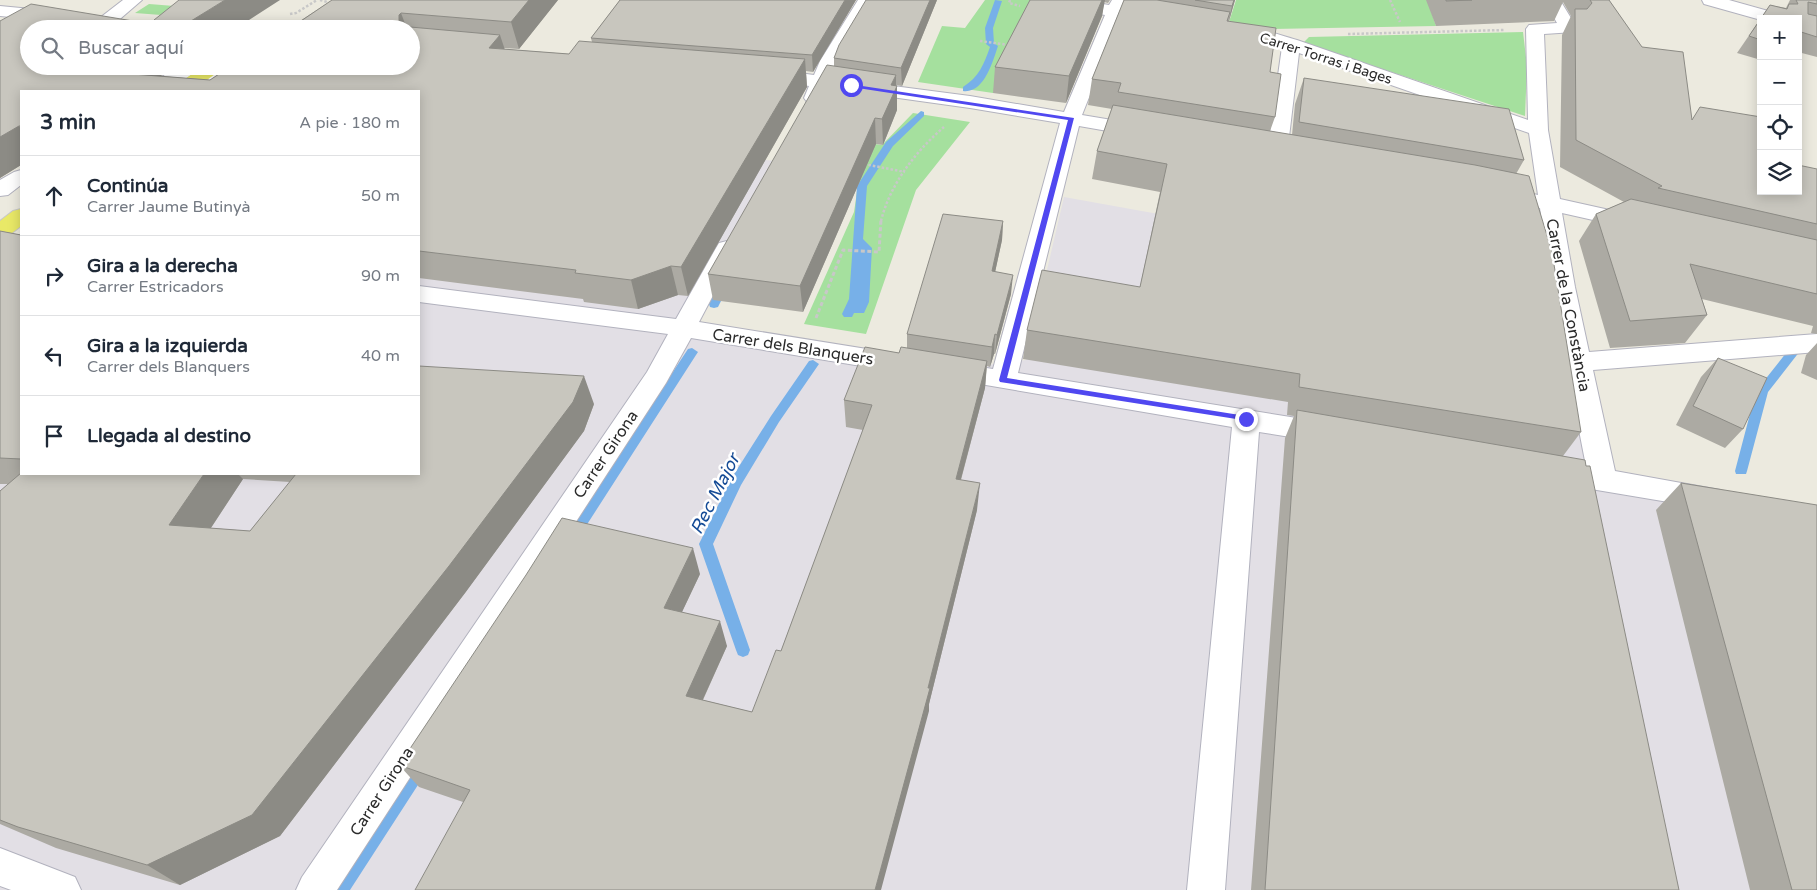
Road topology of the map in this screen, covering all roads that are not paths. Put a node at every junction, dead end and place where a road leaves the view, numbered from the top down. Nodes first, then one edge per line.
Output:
1 (134, 0) edge
2 (866, 0) edge
3 (1048, 0) edge
4 (1552, 0) edge
5 (1710, 0) edge
6 (1117, 5) edge
7 (0, 11) edge
8 (41, 14) junction
9 (1763, 15) edge
10 (69, 17) edge
11 (30, 20) edge
12 (109, 20) edge
13 (1178, 22) edge
14 (20, 26) edge
15 (1222, 29) edge
16 (11, 31) edge
17 (1290, 44) junction
18 (750, 74) edge
19 (178, 75) edge
20 (204, 75) edge
21 (215, 75) edge
22 (227, 75) edge
23 (822, 81) junction
24 (155, 90) edge
25 (181, 90) edge
26 (193, 90) edge
27 (205, 90) edge
28 (1071, 118) junction
29 (800, 121) edge
30 (1538, 130) junction
31 (1159, 134) edge
32 (1277, 154) edge
33 (20, 177) edge
34 (1478, 188) edge
35 (0, 190) edge
36 (20, 198) edge
37 (1550, 203) junction
38 (0, 212) edge
39 (20, 217) edge
40 (1654, 227) edge
41 (738, 229) edge
42 (0, 231) edge
43 (0, 237) edge
44 (20, 240) edge
45 (420, 294) edge
46 (683, 328) junction
47 (1817, 343) edge
48 (1579, 362) junction
49 (1003, 380) junction
50 (1246, 419) junction
51 (1352, 437) edge
52 (1536, 468) edge
53 (1603, 480) junction
54 (1730, 502) edge
55 (0, 867) edge
56 (62, 890) edge
57 (315, 890) edge
58 (1206, 890) edge

1 - 12 street
2 - 23 street
3 - 6 street
4 - 30 street, Carrer de la Constància
5 - 9 street
6 - 13 street
6 - 28 street
7 - 8 street
8 - 10 street
8 - 11 street
14 - 16 street
15 - 17 street, Carrer Torras i Bages
17 - 30 street, Carrer Torras i Bages
17 - 32 street
18 - 23 street
19 - 24 street
20 - 25 main road
21 - 26 street
22 - 27 main road
23 - 28 street
23 - 29 street
28 - 31 street
28 - 49 street
30 - 37 street, Carrer de la Constància
33 - 35 street
34 - 37 street
36 - 38 main road
37 - 40 street
37 - 48 street, Carrer de la Constància
39 - 42 main road
41 - 46 street, Carrer Girona
43 - 44 street
45 - 46 street, Carrer dels Blanquers
46 - 49 street, Carrer dels Blanquers
46 - 57 street, Carrer Girona
47 - 48 street
48 - 53 street, Carrer de la Constància
49 - 50 street, Carrer dels Blanquers
50 - 51 street, Carrer dels Blanquers
50 - 58 street
52 - 53 street
53 - 54 street
55 - 56 street

